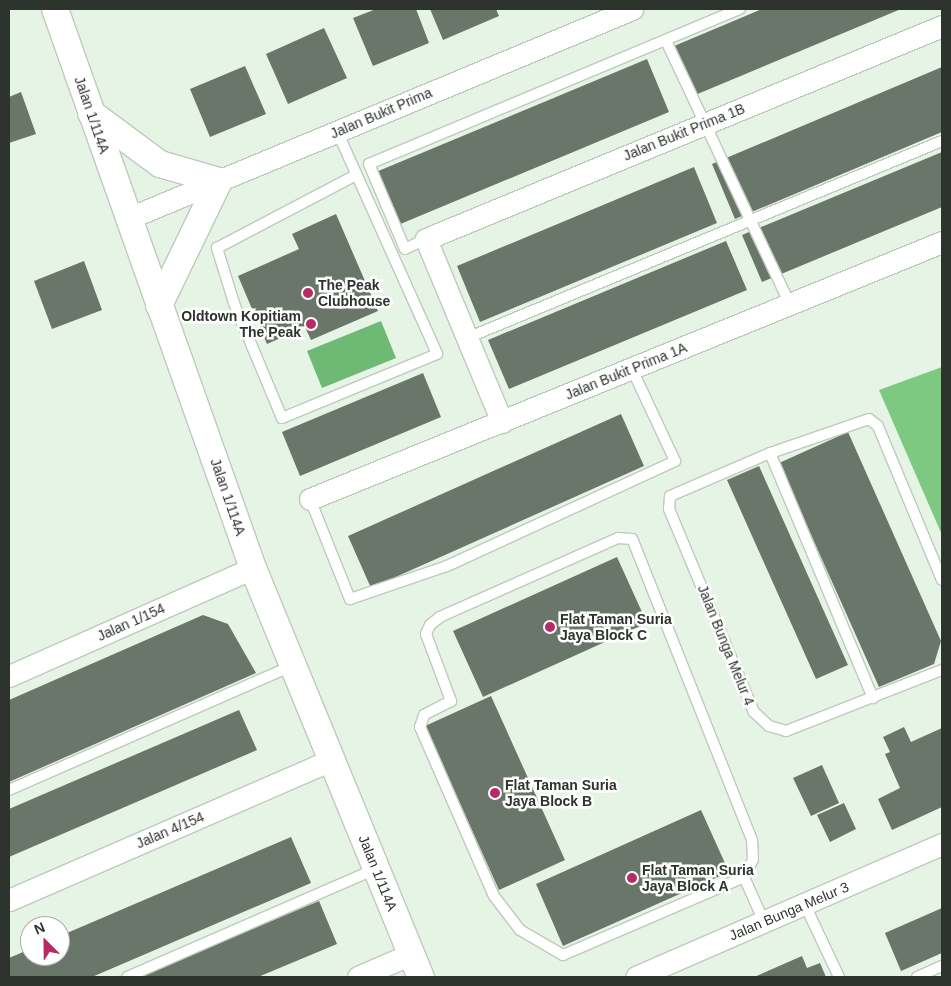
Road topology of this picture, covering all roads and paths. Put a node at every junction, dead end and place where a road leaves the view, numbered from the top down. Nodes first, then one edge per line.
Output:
1 (55, 9) edge
2 (632, 9) edge
3 (740, 9) edge
4 (942, 26) edge
5 (667, 43) junction
6 (91, 113) junction
7 (705, 124) junction
8 (337, 131) junction
9 (942, 141) edge
10 (356, 175) junction
11 (219, 181) junction
12 (129, 218) junction
13 (752, 220) junction
14 (426, 239) junction
15 (942, 242) edge
16 (790, 304) junction
17 (159, 305) junction
18 (467, 338) junction
19 (632, 369) junction
20 (502, 422) junction
21 (770, 453) junction
22 (310, 499) joint
23 (253, 568) junction
24 (942, 580) edge
25 (293, 665) junction
26 (942, 670) edge
27 (9, 676) edge
28 (873, 698) junction
29 (332, 760) junction
30 (9, 790) edge
31 (942, 844) edge
32 (376, 869) junction
33 (744, 877) junction
34 (9, 900) edge
35 (805, 905) junction
36 (764, 922) junction
37 (416, 966) edge
38 (942, 966) edge
39 (127, 977) edge
40 (358, 977) edge
41 (636, 977) edge
42 (839, 977) edge
43 (917, 977) edge

1 - 6 street, Jalan 1/114A
2 - 8 street, Jalan Bukit Prima
3 - 5 lane
4 - 7 street, Jalan Bukit Prima 1B
5 - 7 lane
5 - 14 lane
6 - 11 street
6 - 12 street, Jalan 1/114A
7 - 13 lane
7 - 14 street, Jalan Bukit Prima 1B
8 - 10 lane
8 - 11 street, Jalan Bukit Prima
9 - 13 lane
10 - 10 lane
11 - 12 street, Jalan Bukit Prima
11 - 17 street
12 - 17 street, Jalan 1/114A
13 - 16 lane
13 - 18 lane
14 - 18 street
15 - 16 street, Jalan Bukit Prima 1A
16 - 19 street, Jalan Bukit Prima 1A
17 - 23 street, Jalan 1/114A
18 - 20 street
19 - 20 street, Jalan Bukit Prima 1A
19 - 22 lane
20 - 22 street, Jalan Bukit Prima 1A
21 - 24 lane
21 - 28 lane
21 - 28 lane, Jalan Bunga Melur 4
23 - 25 street, Jalan 1/114A
23 - 27 street, Jalan 1/154
25 - 29 street, Jalan 1/114A
25 - 30 lane
26 - 28 lane, Jalan Bunga Melur 4
29 - 32 street, Jalan 1/114A
29 - 34 street, Jalan 4/154
31 - 35 street, Jalan Bunga Melur 3
32 - 37 street, Jalan 1/114A
32 - 39 lane
33 - 33 lane
33 - 36 lane
35 - 36 street, Jalan Bunga Melur 3
35 - 42 lane
36 - 41 street, Jalan Bunga Melur 3
37 - 40 street
38 - 43 lane

